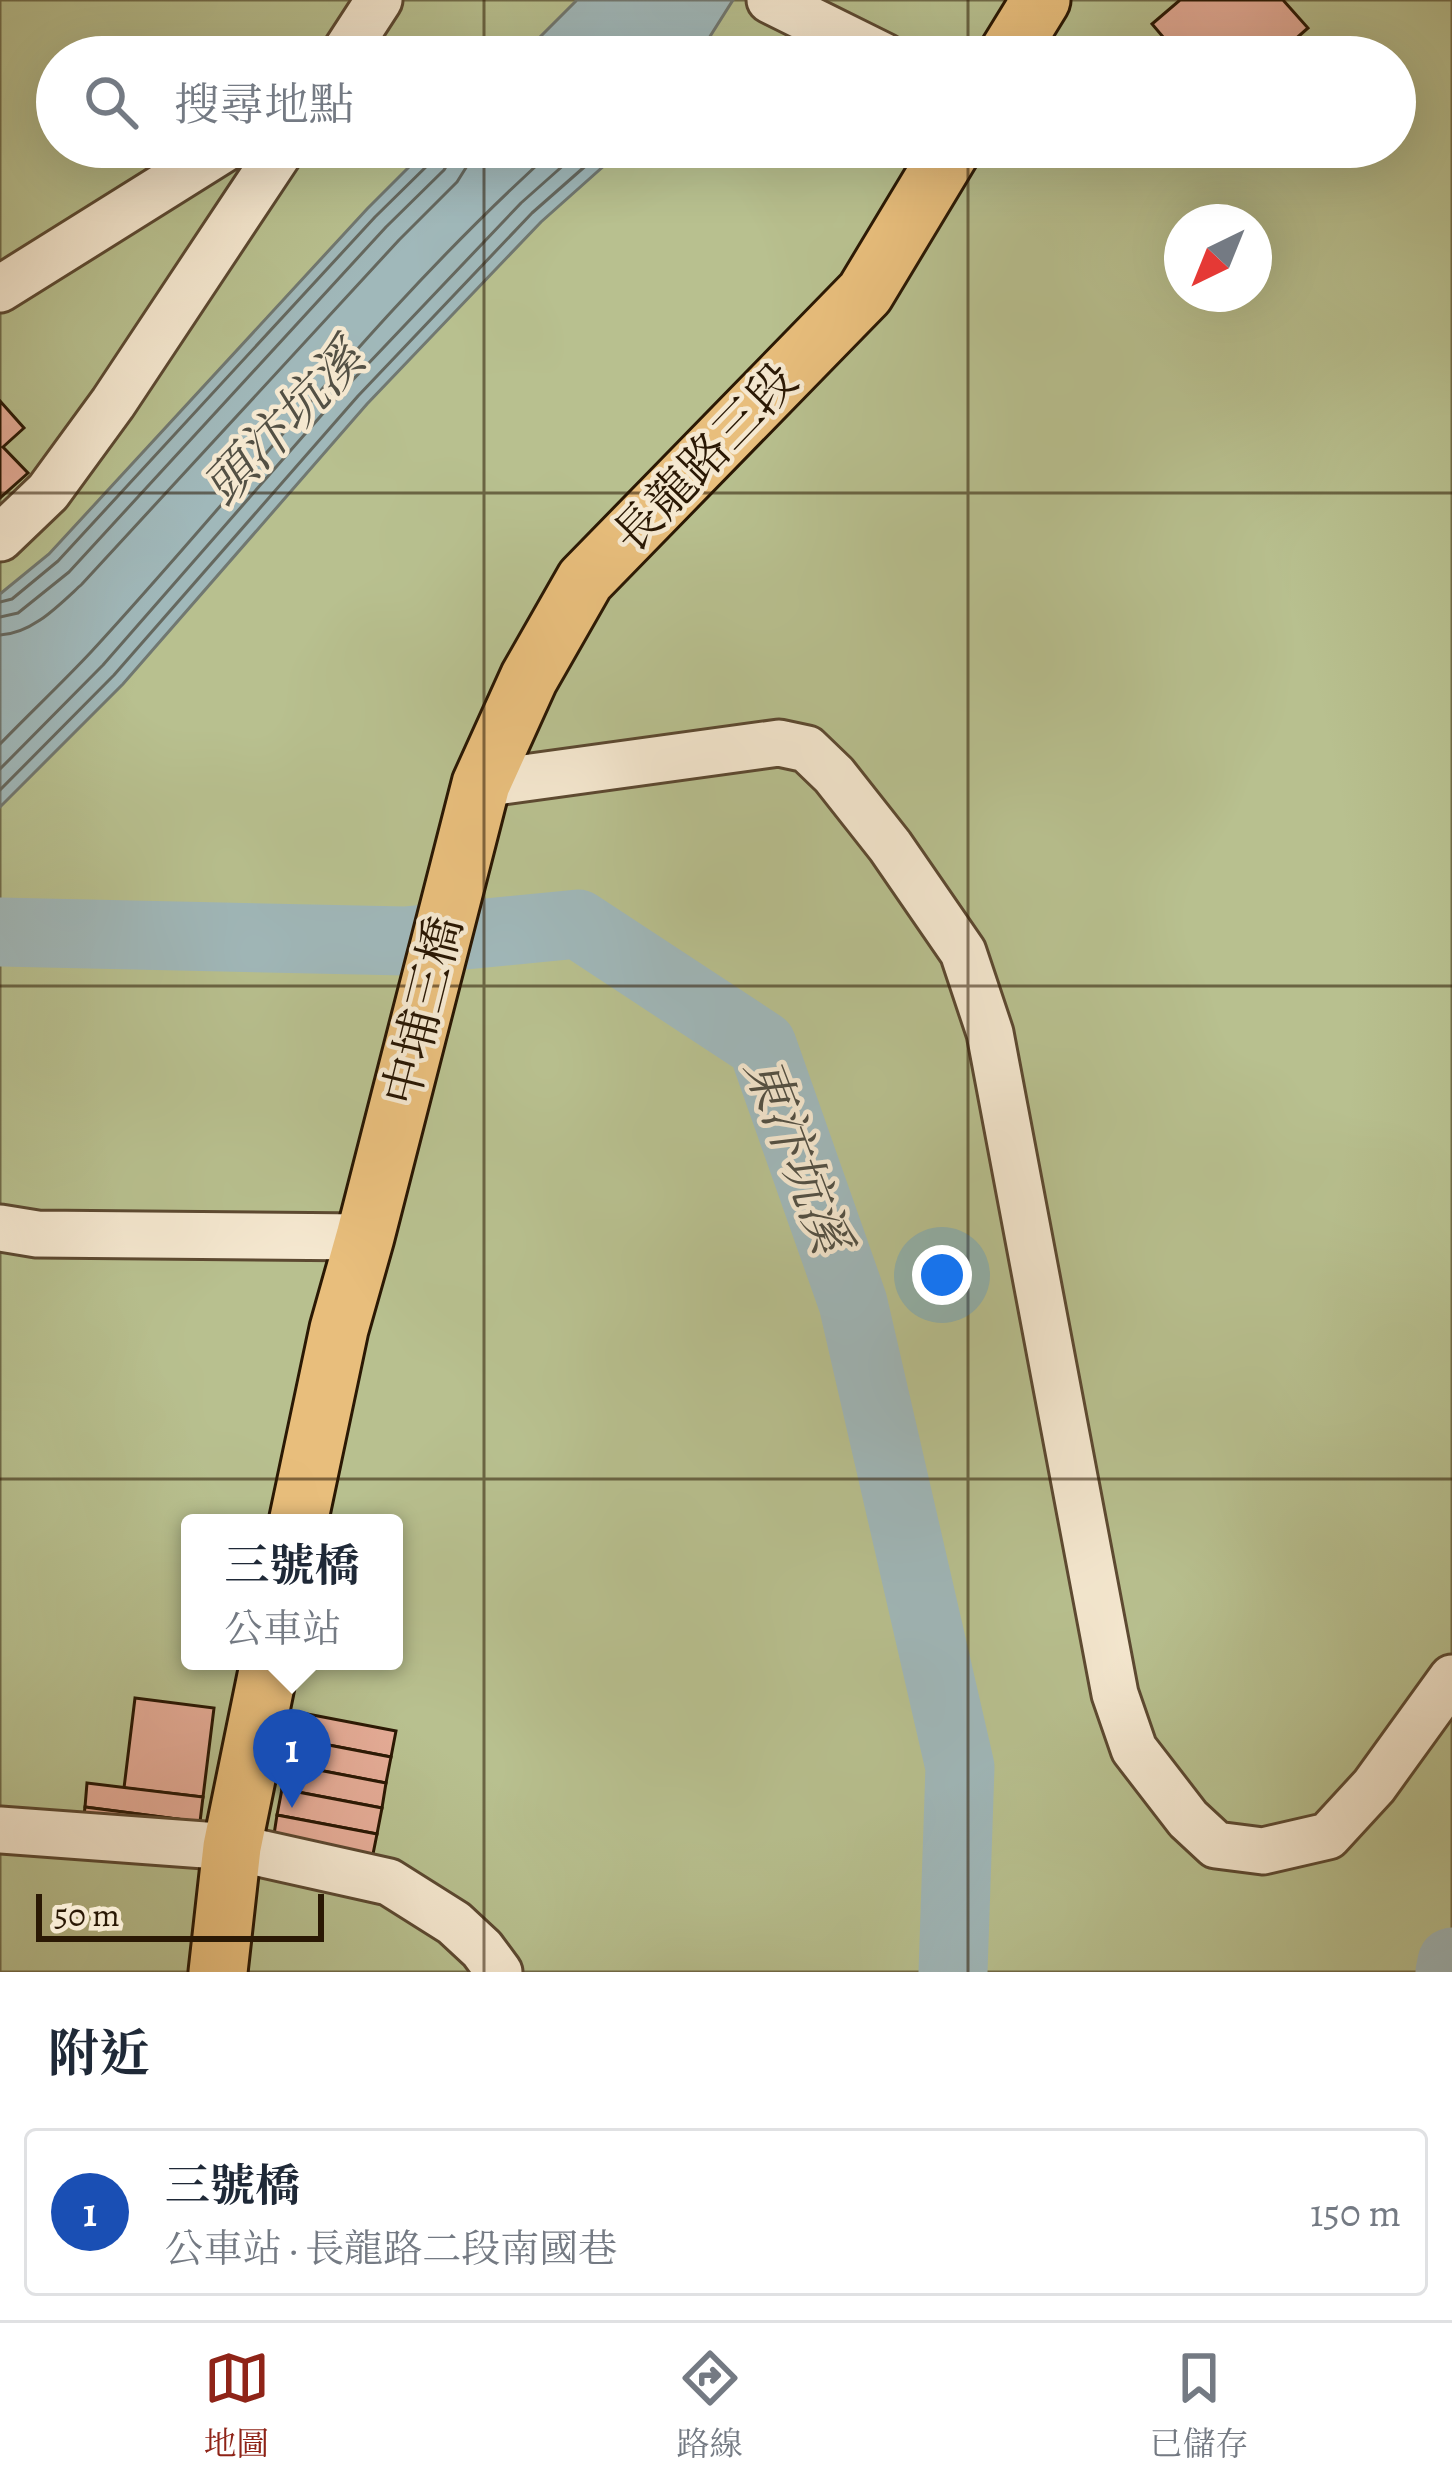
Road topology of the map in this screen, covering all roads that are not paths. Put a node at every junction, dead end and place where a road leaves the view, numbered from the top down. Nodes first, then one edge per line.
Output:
1 (379, 0) edge
2 (770, 0) edge
3 (1041, 0) edge
4 (356, 36) edge
5 (843, 36) edge
6 (1019, 36) edge
7 (193, 168) edge
8 (266, 168) edge
9 (940, 168) edge
10 (0, 289) edge
11 (0, 538) edge
12 (481, 784) junction
13 (0, 1228) edge
14 (365, 1237) junction
15 (300, 1514) edge
16 (268, 1670) edge
17 (1452, 1678) edge
18 (0, 1830) edge
19 (232, 1847) junction
20 (218, 1972) edge
21 (499, 1972) edge

1 - 4 street
2 - 5 street
3 - 6 main road
7 - 10 street
8 - 11 street
9 - 12 main road, 長龍路三段
12 - 14 main road, 中埔三橋
12 - 17 street
13 - 14 street
14 - 15 main road, 中埔三橋
16 - 19 main road
18 - 19 street
19 - 20 main road
19 - 21 street

